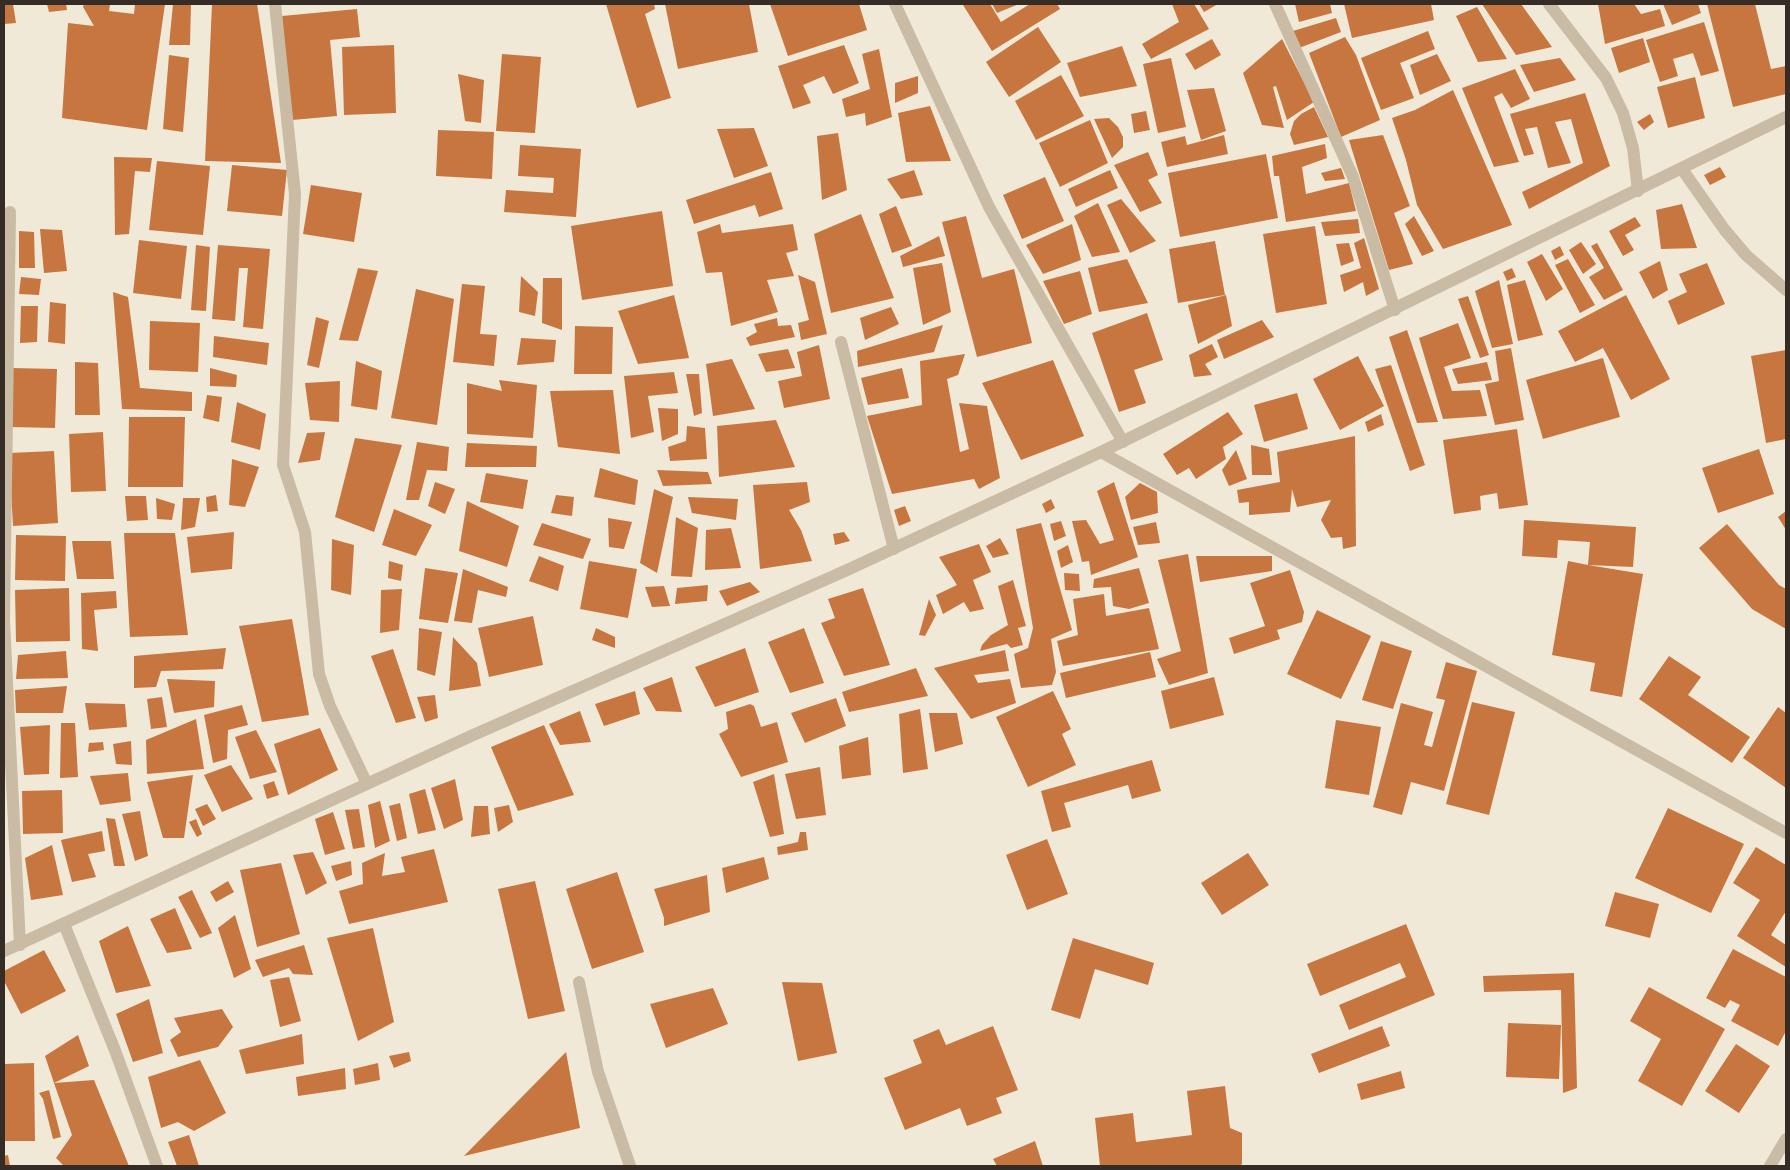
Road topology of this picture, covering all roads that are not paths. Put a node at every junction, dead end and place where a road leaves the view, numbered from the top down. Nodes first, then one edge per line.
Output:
1 (275, 4) edge
2 (894, 4) edge
3 (1275, 4) edge
4 (1549, 4) edge
5 (1786, 117) edge
6 (1682, 169) junction
7 (1638, 191) junction
8 (10, 212) dead end
9 (1786, 290) edge
10 (1395, 310) junction
11 (841, 342) dead end
12 (1123, 442) junction
13 (1102, 452) junction
14 (894, 549) junction
15 (366, 784) junction
16 (1786, 833) edge
17 (64, 924) junction
18 (20, 945) junction
19 (4, 951) edge
20 (580, 982) dead end
21 (1786, 1139) edge
22 (157, 1166) edge
23 (630, 1166) edge
24 (1770, 1166) edge

1 - 15 street
2 - 12 street
3 - 10 street
4 - 7 street
5 - 6 street
6 - 7 street
6 - 9 street
7 - 10 street
8 - 18 street
10 - 12 street
11 - 14 street
12 - 13 street
13 - 14 street
13 - 16 street
14 - 15 street
15 - 17 street
17 - 18 street
17 - 22 street
18 - 19 street
20 - 23 street
21 - 24 street

